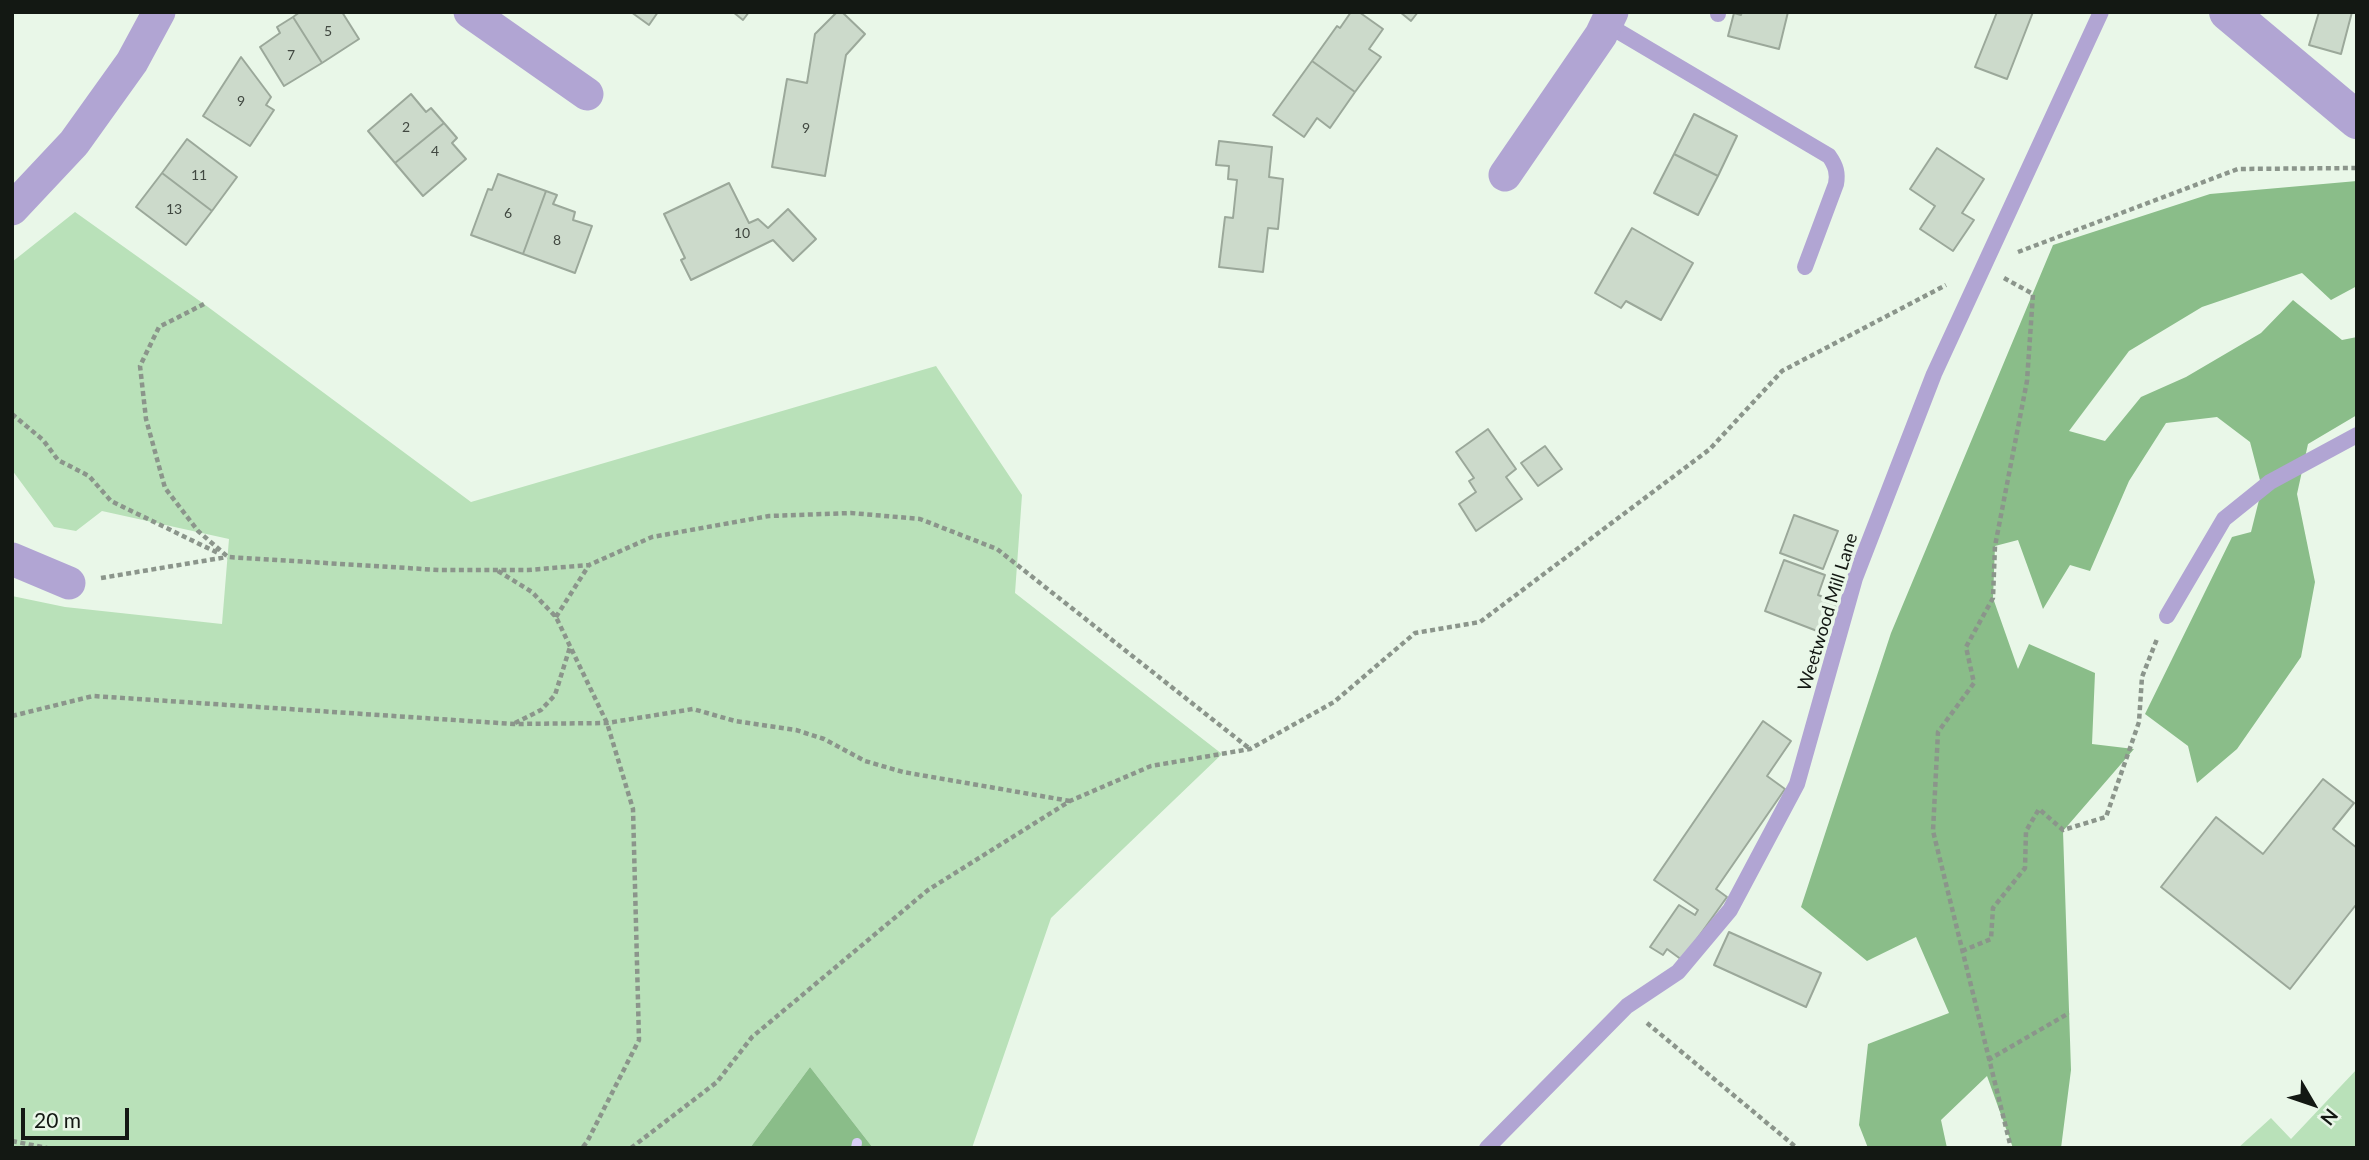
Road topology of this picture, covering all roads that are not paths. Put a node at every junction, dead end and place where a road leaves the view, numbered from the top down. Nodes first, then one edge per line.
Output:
1 (159, 12) edge
2 (470, 12) edge
3 (2101, 12) edge
4 (2228, 12) edge
5 (1609, 18) edge
6 (587, 94) dead end
7 (2357, 120) edge
8 (1505, 175) dead end
9 (12, 209) edge
10 (1805, 267) dead end
11 (2357, 435) edge
12 (12, 559) edge
13 (69, 583) road end
14 (2167, 616) road end
15 (1487, 1148) edge

1 - 9 street
2 - 6 street
3 - 15 lane, Weetwood Mill Lane
4 - 7 street
5 - 8 street
5 - 10 lane
11 - 14 lane
12 - 13 street

